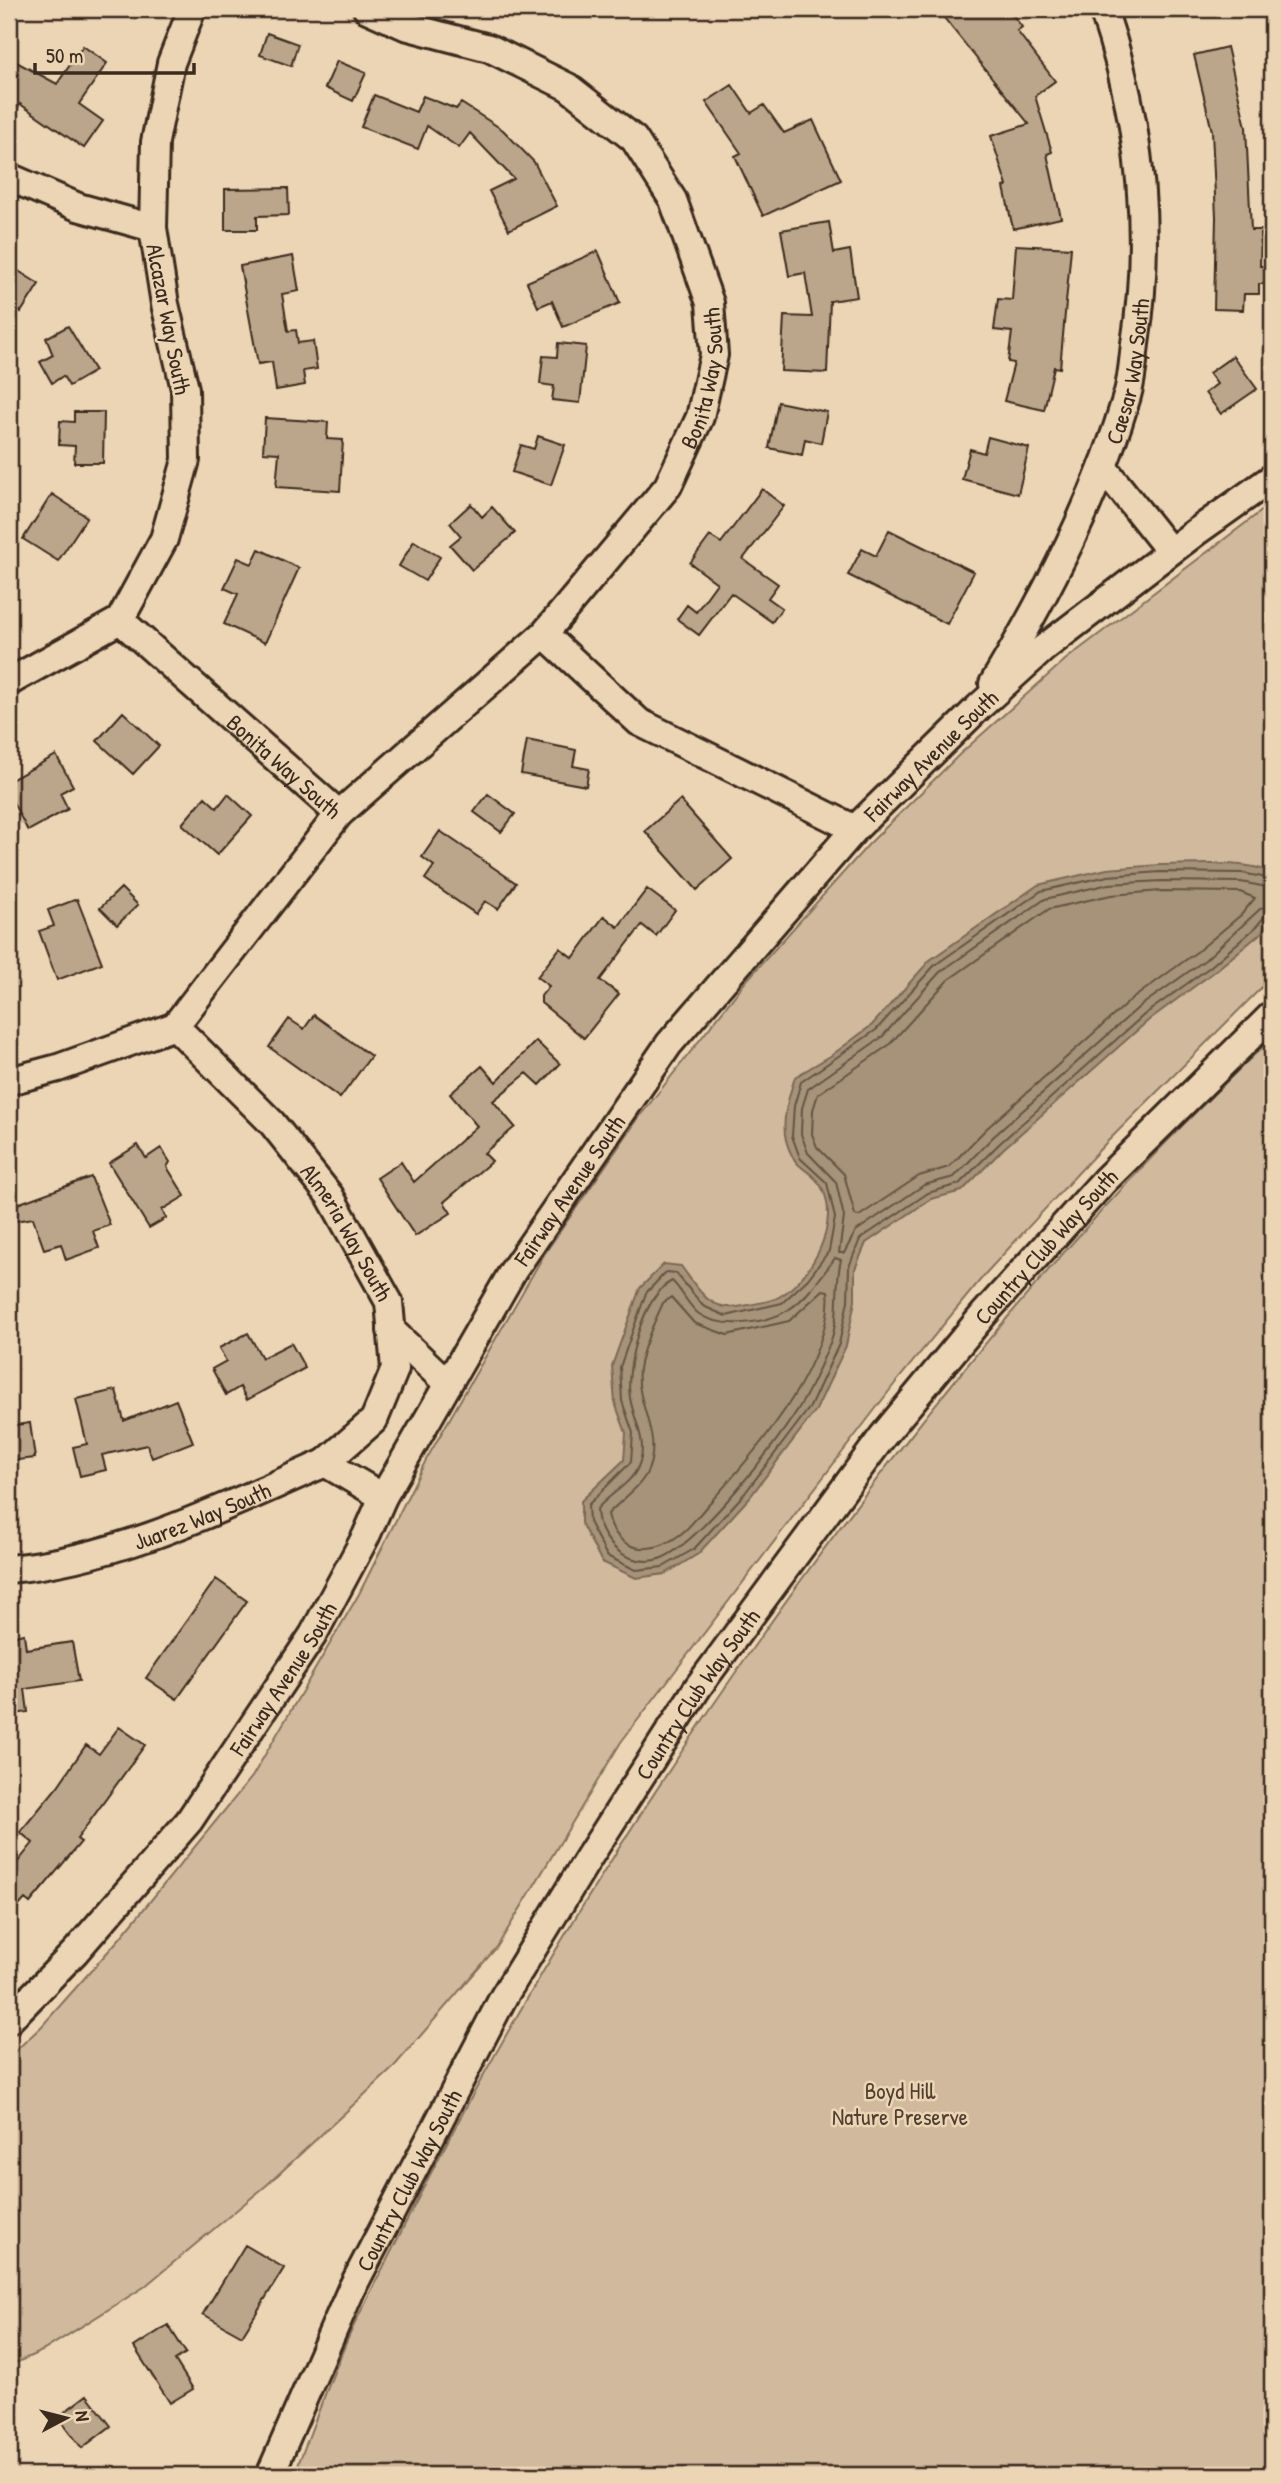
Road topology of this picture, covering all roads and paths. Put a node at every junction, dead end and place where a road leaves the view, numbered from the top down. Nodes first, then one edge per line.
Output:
1 (192, 9) edge
2 (367, 9) edge
3 (1103, 9) edge
4 (9, 177) edge
5 (153, 228) junction
6 (1103, 467) junction
7 (1272, 478) edge
8 (1170, 551) junction
9 (120, 620) junction
10 (544, 634) junction
11 (9, 682) edge
12 (979, 707) junction
13 (340, 814) junction
14 (855, 829) junction
15 (1272, 1014) edge
16 (175, 1026) junction
17 (9, 1081) edge
18 (391, 1330) junction
19 (448, 1384) junction
20 (325, 1464) junction
21 (383, 1497) junction
22 (9, 1569) edge
23 (9, 2020) edge
24 (270, 2475) edge

1 - 5 street, Alcazar Way South
2 - 10 street, Bonita Way South
3 - 6 street, Caesar Way South
4 - 5 street
5 - 9 street, Alcazar Way South
6 - 8 street
6 - 12 street, Caesar Way South
7 - 8 street, Fairway Avenue South
8 - 12 street, Fairway Avenue South
9 - 11 street
9 - 13 street, Bonita Way South
10 - 13 street, Bonita Way South
10 - 14 street
12 - 14 street, Fairway Avenue South
13 - 16 street
14 - 19 street, Fairway Avenue South
15 - 24 street, Country Club Way South
16 - 17 street
16 - 18 street, Almeria Way South
18 - 19 street
18 - 20 street, Almeria Way South
19 - 21 street, Fairway Avenue South
20 - 21 street
20 - 22 street, Juarez Way South
21 - 23 street, Fairway Avenue South

